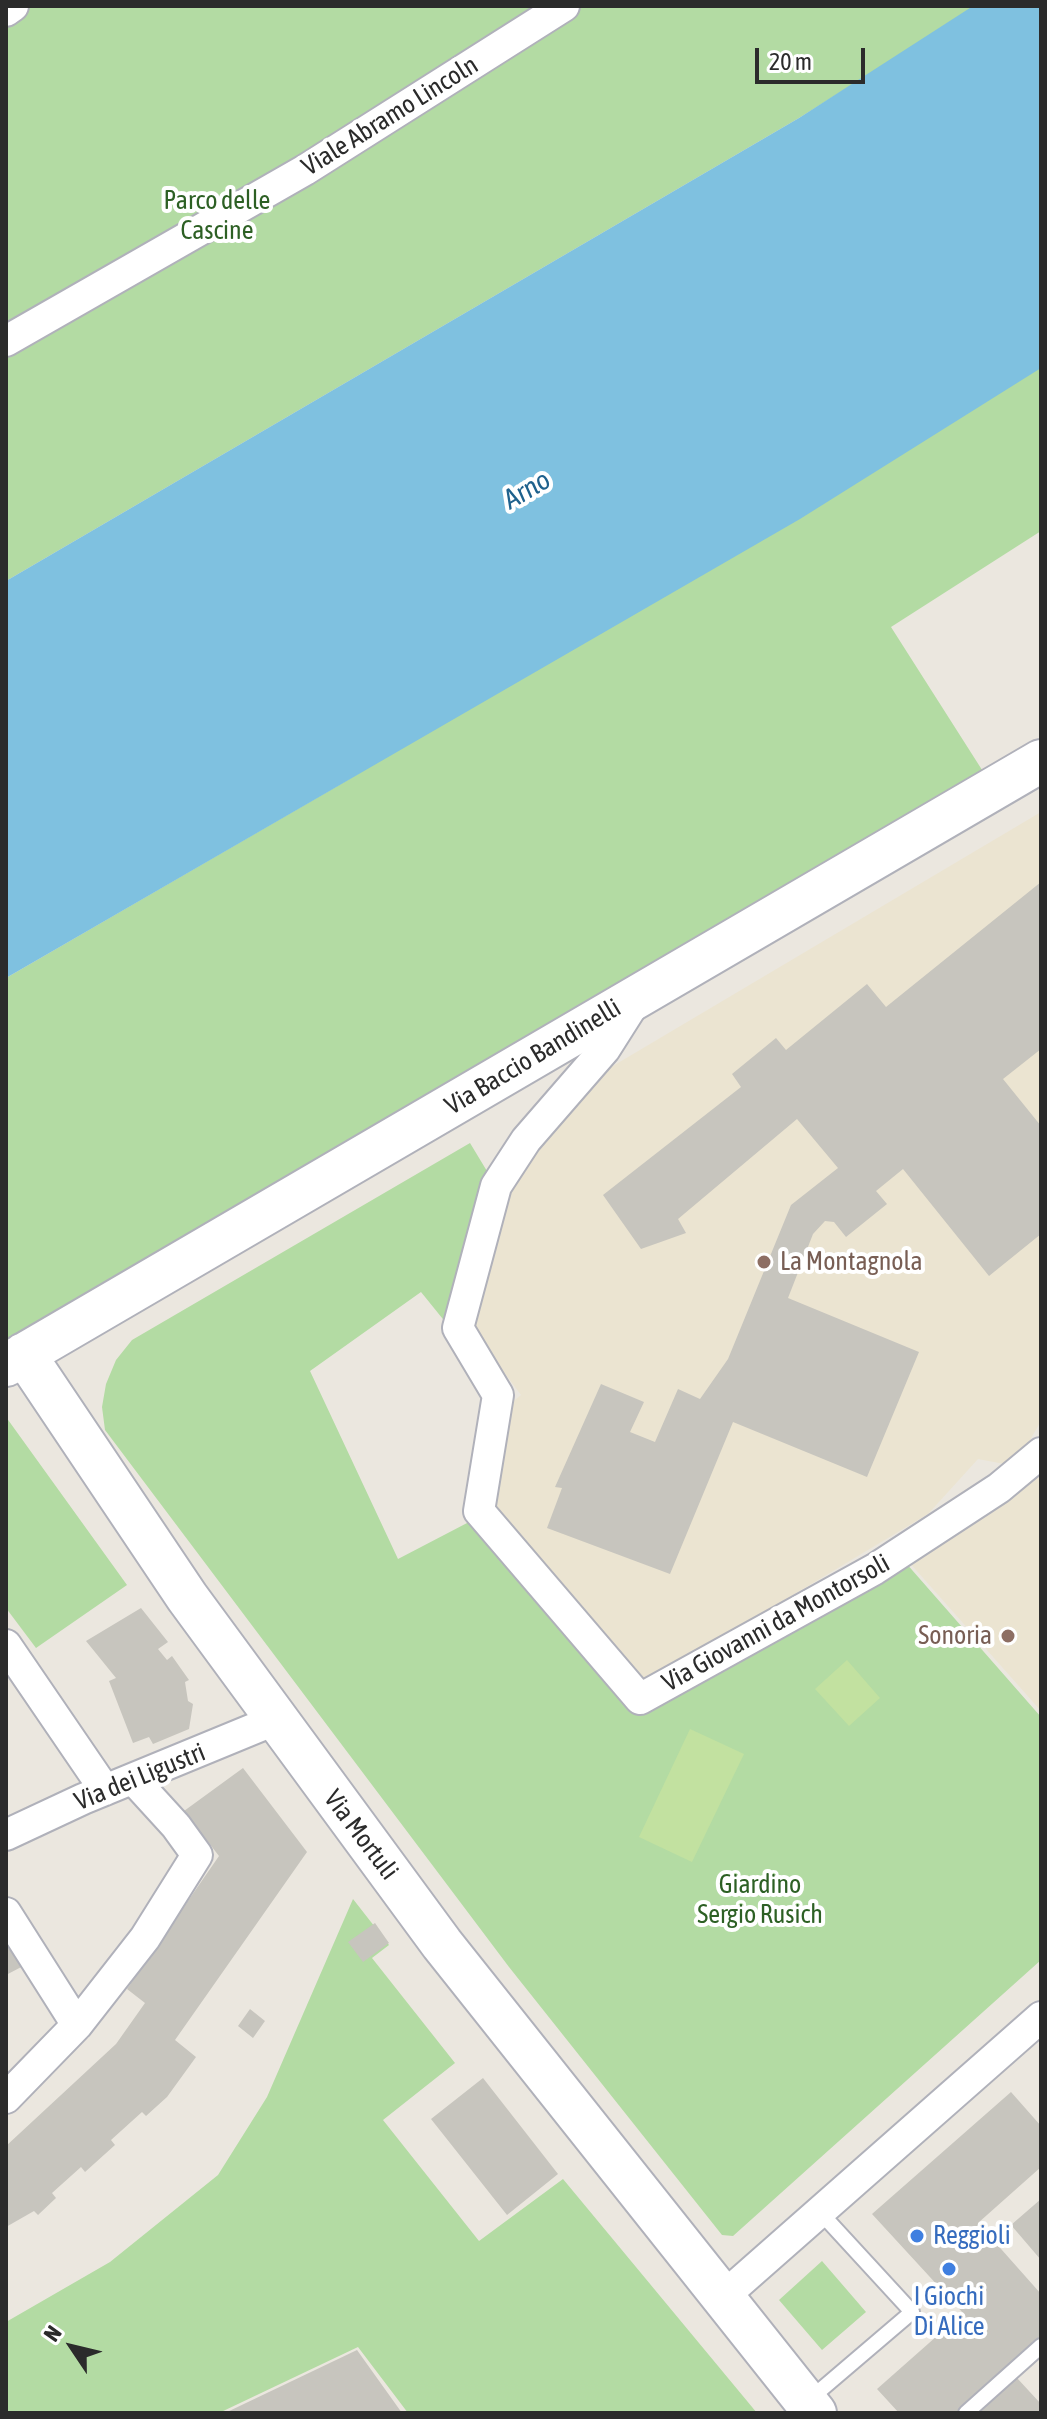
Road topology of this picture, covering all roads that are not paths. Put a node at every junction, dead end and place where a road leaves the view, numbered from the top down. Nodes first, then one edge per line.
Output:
1 (13, 6) edge
2 (564, 6) edge
3 (6, 11) edge
4 (6, 341) edge
5 (1041, 761) edge
6 (641, 993) junction
7 (15, 1360) edge
8 (1041, 1453) edge
9 (6, 1645) edge
10 (275, 1720) junction
11 (134, 1780) junction
12 (105, 1790) junction
13 (6, 1835) edge
14 (6, 1913) edge
15 (1041, 2017) edge
16 (77, 2025) junction
17 (6, 2098) edge
18 (820, 2212) junction
19 (723, 2297) junction
20 (1041, 2346) edge
21 (811, 2407) edge
22 (966, 2413) edge

1 - 3 street
2 - 4 street, Viale Abramo Lincoln
5 - 6 street, Via Baccio Bandinelli
6 - 7 street, Via Baccio Bandinelli
6 - 8 street, Via Giovanni da Montorsoli
7 - 10 street, Via Mortuli
9 - 12 street
10 - 11 street, Via dei Ligustri
10 - 19 street, Via Mortuli
11 - 12 street, Via dei Ligustri
11 - 16 street
12 - 13 street, Via dei Ligustri
14 - 16 street
15 - 18 street
16 - 17 street
18 - 19 street
18 - 21 lane
19 - 21 street, Via Mortuli
20 - 22 lane

